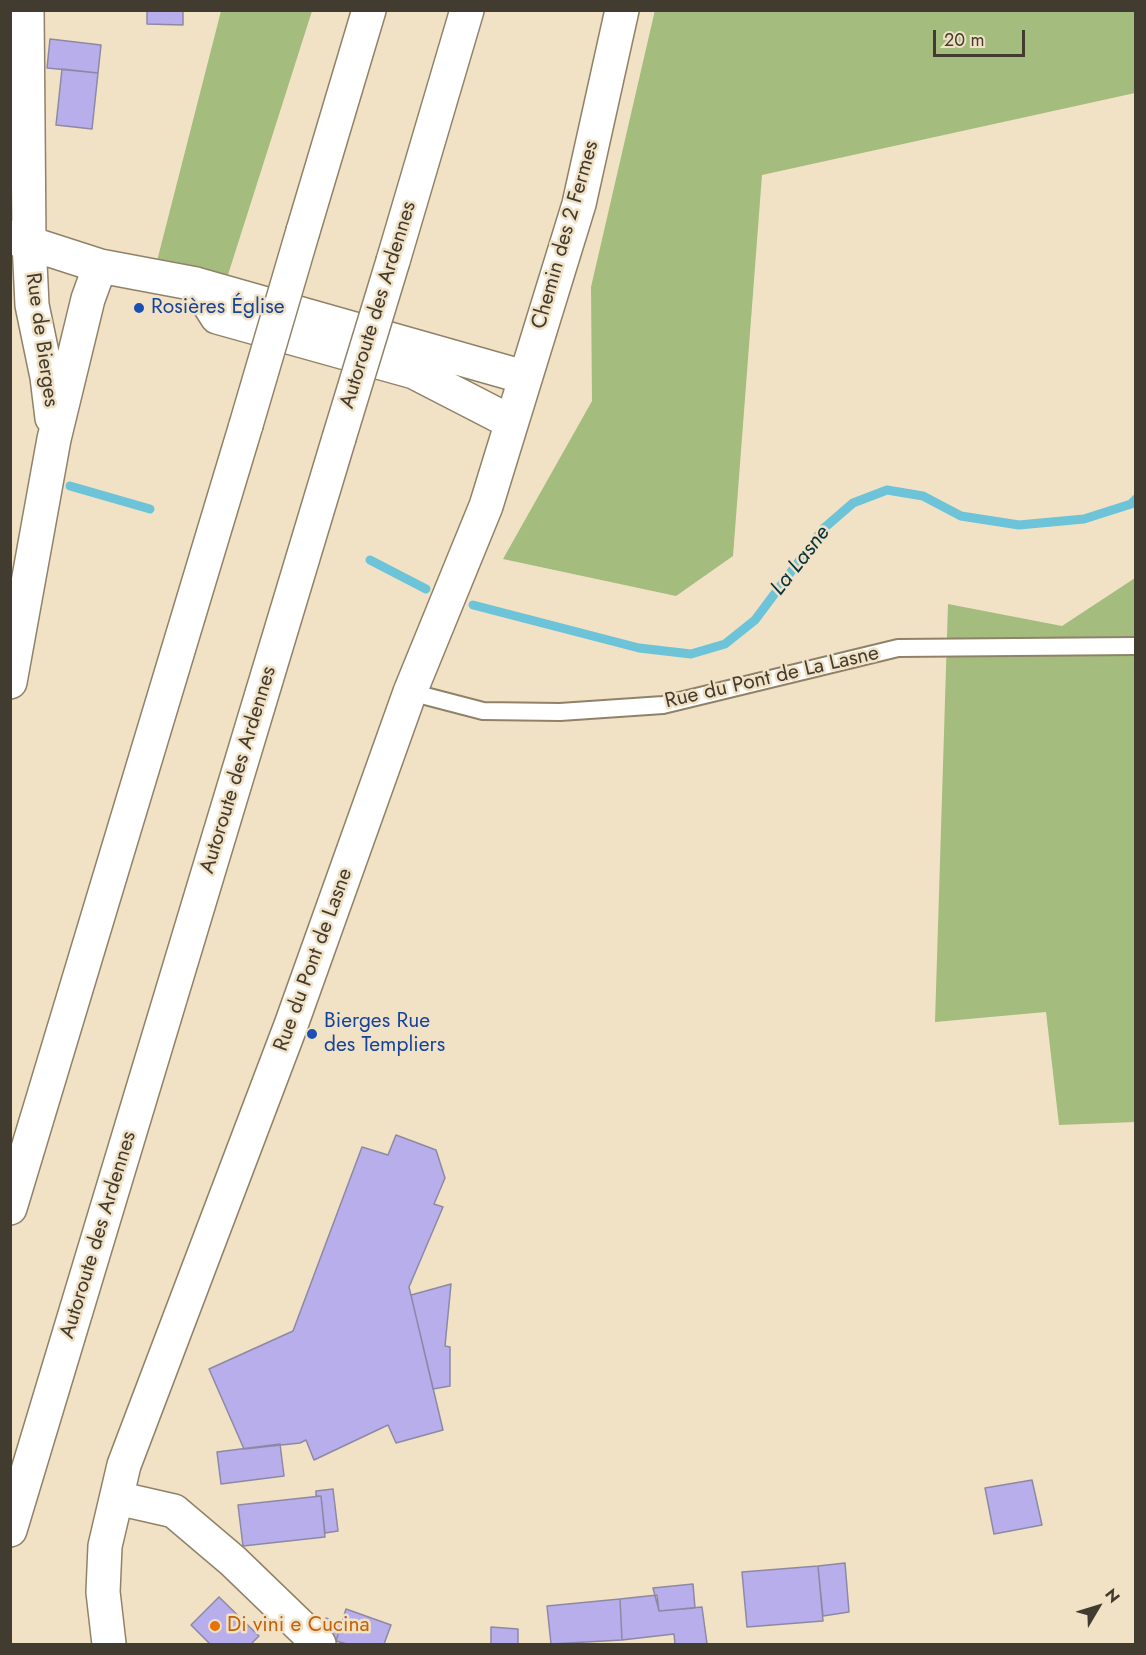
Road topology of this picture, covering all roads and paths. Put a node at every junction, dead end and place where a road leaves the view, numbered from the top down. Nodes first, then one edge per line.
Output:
1 (27, 10) edge
2 (369, 10) edge
3 (467, 10) edge
4 (622, 10) edge
5 (20, 239) edge
6 (100, 266) junction
7 (196, 284) junction
8 (524, 377) junction
9 (511, 422) junction
10 (54, 439) junction
11 (1136, 646) edge
12 (10, 682) edge
13 (410, 692) junction
14 (10, 1208) edge
15 (117, 1498) junction
16 (10, 1530) edge
17 (109, 1644) edge
18 (319, 1644) edge

1 - 5 main road, Rue de Bierges
2 - 14 main road, bridge
3 - 16 main road, Autoroute des Ardennes, bridge
4 - 8 main road, Chemin des 2 Fermes
5 - 6 main road
5 - 10 main road, Rue de Bierges
6 - 7 main road
6 - 10 main road, Rue de Bierges
7 - 8 main road
7 - 9 main road
8 - 9 main road, Chemin des 2 Fermes
9 - 13 main road, Rue du Pont de Lasne
10 - 12 main road, Rue de Bierges
11 - 13 lane, Rue du Pont de La Lasne
13 - 15 main road, Rue du Pont de Lasne
15 - 17 main road, Rue du Pont de Lasne
15 - 18 main road

